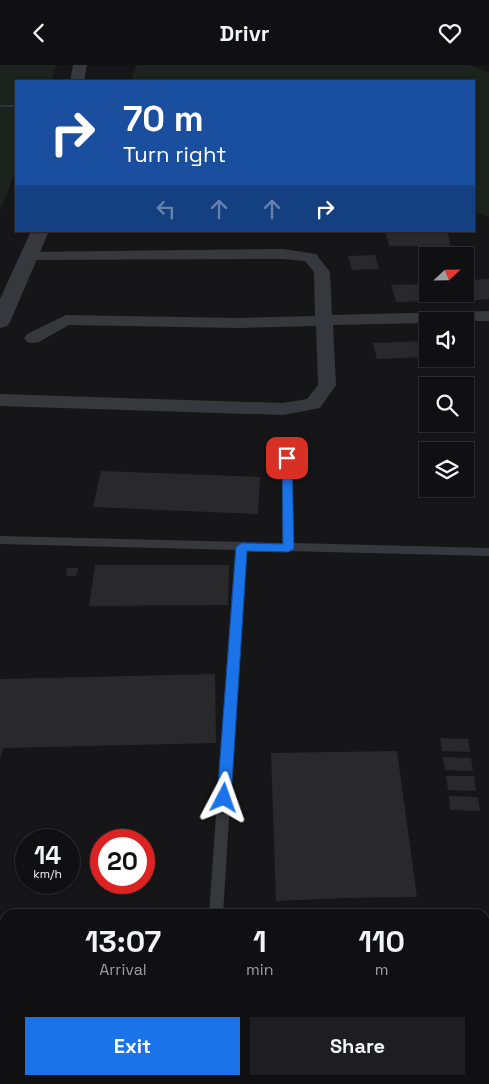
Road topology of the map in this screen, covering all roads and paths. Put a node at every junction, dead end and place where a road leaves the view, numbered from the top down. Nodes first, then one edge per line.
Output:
1 (80, 65) edge
2 (77, 80) edge
3 (40, 232) edge
4 (30, 255) junction
5 (489, 316) edge
6 (324, 321) junction
7 (0, 322) edge
8 (33, 338) dead end
9 (0, 400) edge
10 (287, 458) dead end
11 (0, 540) edge
12 (242, 547) junction
13 (288, 549) junction
14 (489, 552) edge
15 (216, 909) edge

1 - 2 street
3 - 4 street
4 - 6 street
4 - 7 street
5 - 6 street
6 - 8 street
6 - 9 street
10 - 13 lane
11 - 12 lane
12 - 13 lane
12 - 15 lane
13 - 14 lane

